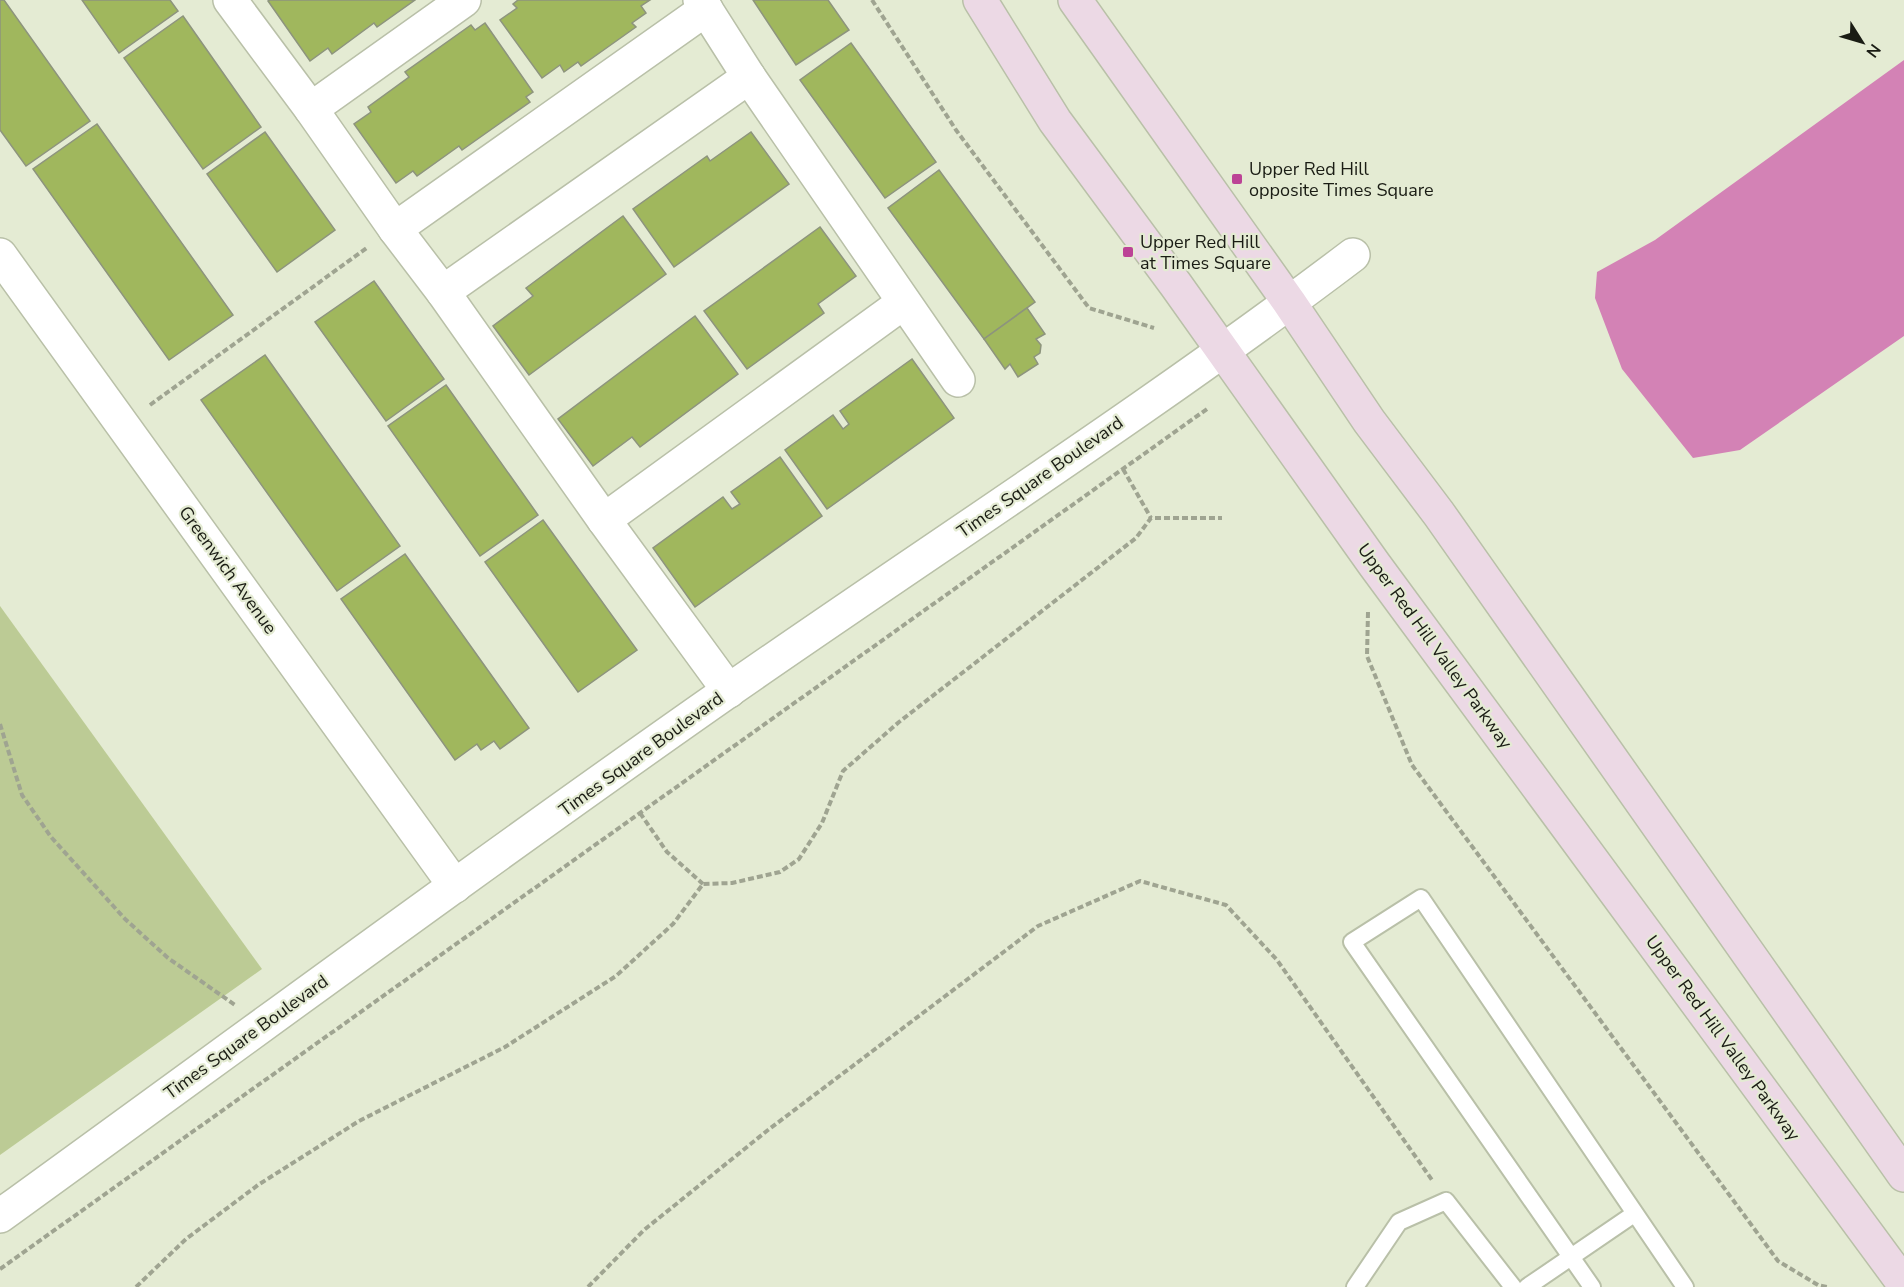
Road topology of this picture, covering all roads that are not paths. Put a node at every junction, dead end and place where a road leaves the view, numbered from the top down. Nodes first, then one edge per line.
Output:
1 (230, 0) edge
2 (464, 0) edge
3 (980, 0) edge
4 (1075, 0) edge
5 (703, 4) edge
6 (748, 77) junction
7 (311, 109) junction
8 (383, 237) junction
9 (0, 255) edge
10 (1353, 255) dead end
11 (443, 292) junction
12 (1289, 302) junction
13 (903, 303) junction
14 (1223, 351) junction
15 (958, 380) dead end
16 (604, 520) junction
17 (729, 691) junction
18 (455, 886) junction
19 (1904, 1175) edge
20 (1634, 1214) junction
21 (0, 1216) edge
22 (1572, 1257) junction
23 (1904, 1284) edge
24 (1355, 1287) edge
25 (1514, 1287) edge
26 (1527, 1287) edge
27 (1592, 1287) edge
28 (1685, 1287) edge

1 - 7 street
2 - 7 street
3 - 14 main road, Upper Red Hill Valley Parkway
4 - 12 main road
5 - 6 street
5 - 8 street
6 - 11 street
6 - 13 street
7 - 8 street
8 - 11 street
9 - 18 street, Greenwich Avenue
10 - 12 street, Times Square Boulevard
11 - 16 street
12 - 14 street, Times Square Boulevard
12 - 19 main road
13 - 15 street
13 - 16 street
14 - 17 street, Times Square Boulevard
14 - 23 main road, Upper Red Hill Valley Parkway
16 - 17 street
17 - 18 street, Times Square Boulevard
18 - 21 street, Times Square Boulevard
20 - 22 lane
20 - 22 lane
20 - 28 lane
22 - 26 lane
22 - 27 lane
24 - 25 lane

